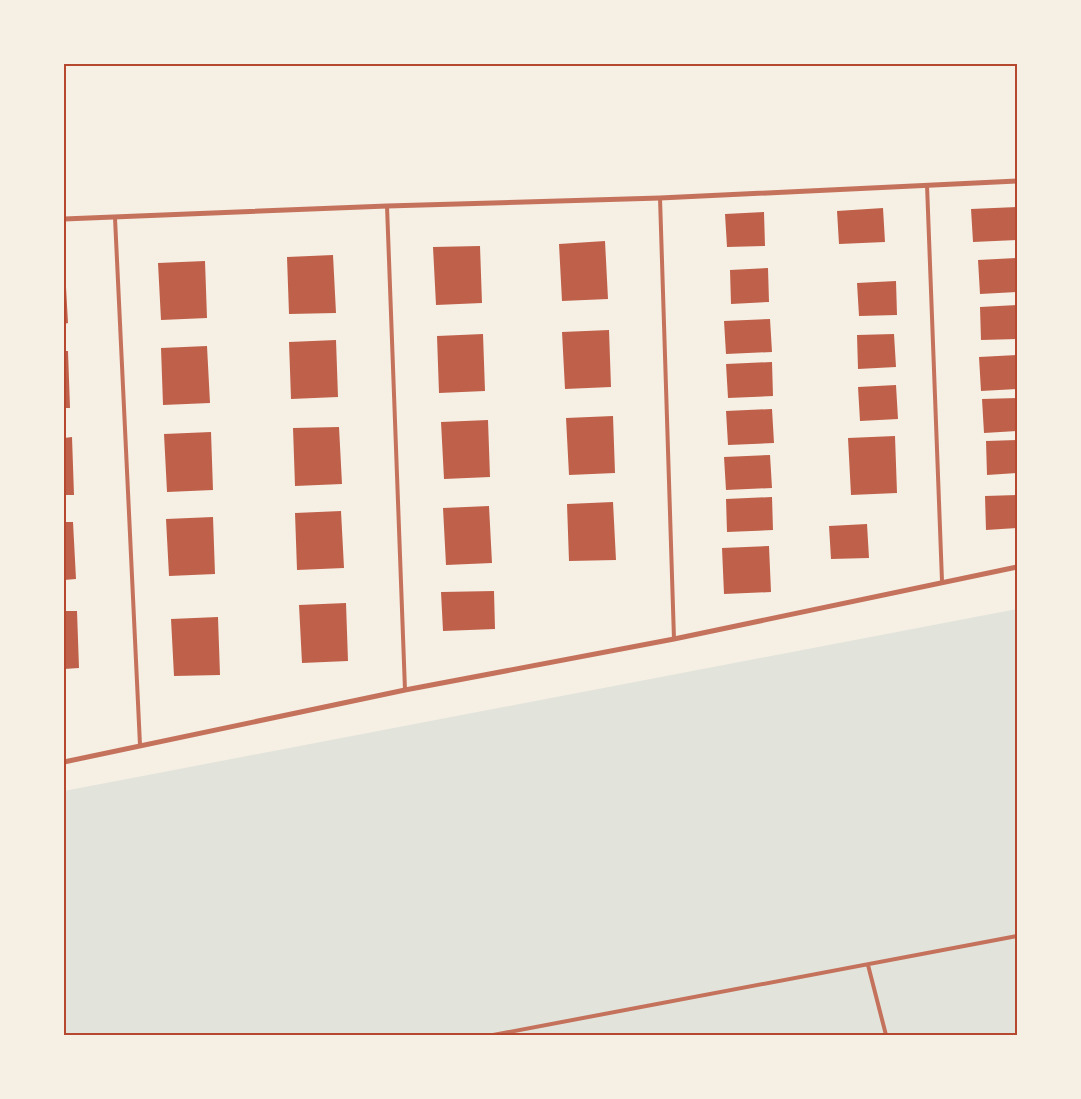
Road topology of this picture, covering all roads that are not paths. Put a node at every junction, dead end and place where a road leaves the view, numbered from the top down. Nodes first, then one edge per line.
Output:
1 (1017, 181) edge
2 (927, 184) junction
3 (660, 198) junction
4 (387, 206) junction
5 (115, 218) junction
6 (64, 219) edge
7 (1017, 566) edge
8 (942, 581) junction
9 (674, 639) junction
10 (405, 690) junction
11 (140, 745) junction
12 (64, 762) edge
13 (1017, 936) edge
14 (868, 965) junction
15 (493, 1035) edge
16 (886, 1035) edge

1 - 2 street
2 - 3 street
2 - 8 lane
3 - 4 street
3 - 9 lane
4 - 5 street
4 - 10 lane
5 - 6 street
5 - 11 lane
7 - 8 street
8 - 9 street
9 - 10 street
10 - 11 street
11 - 12 street
13 - 14 lane
14 - 15 lane
14 - 16 lane

